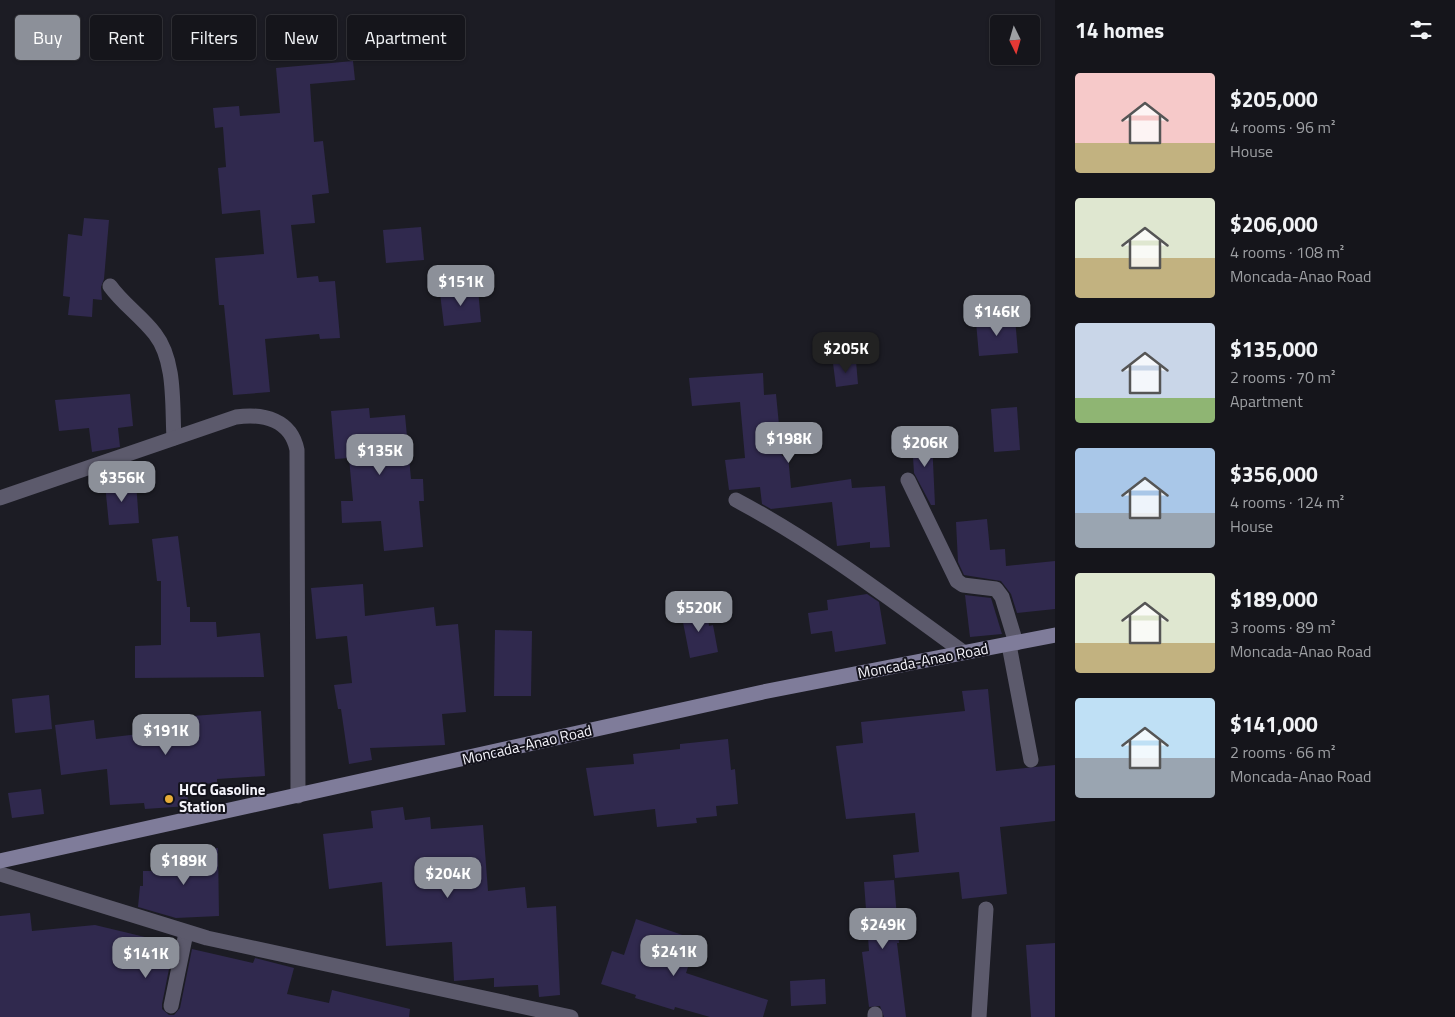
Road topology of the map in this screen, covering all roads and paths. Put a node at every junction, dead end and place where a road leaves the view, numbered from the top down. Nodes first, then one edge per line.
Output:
1 (110, 286) dead end
2 (174, 438) junction
3 (908, 480) dead end
4 (0, 498) edge
5 (736, 500) dead end
6 (1055, 635) edge
7 (1012, 644) junction
8 (963, 652) junction
9 (1031, 760) dead end
10 (298, 796) junction
11 (0, 861) edge
12 (0, 874) edge
13 (986, 909) dead end
14 (186, 933) junction
15 (171, 1006) dead end
16 (530, 1013) edge
17 (571, 1017) edge
18 (979, 1017) edge

1 - 2 street
2 - 4 street
2 - 10 street
3 - 7 street
5 - 8 street
6 - 7 main road, Moncada-Anao Road
7 - 8 main road, Moncada-Anao Road
7 - 9 street
8 - 10 main road, Moncada-Anao Road
10 - 11 main road, Moncada-Anao Road
12 - 14 street
13 - 18 street
14 - 15 street
14 - 16 street
16 - 17 street

